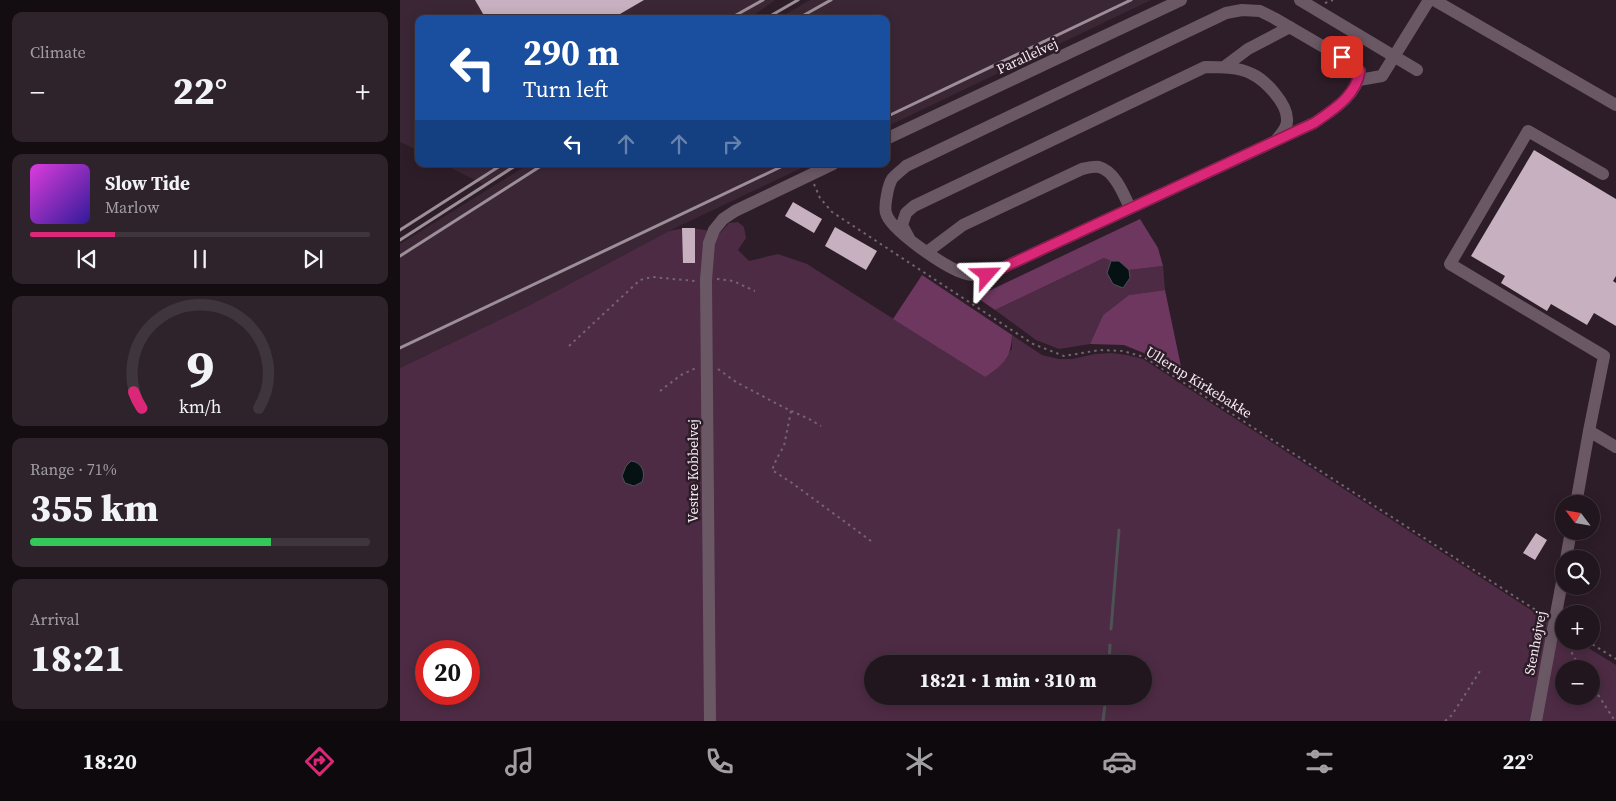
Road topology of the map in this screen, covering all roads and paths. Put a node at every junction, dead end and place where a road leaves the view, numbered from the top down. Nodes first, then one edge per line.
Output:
1 (1180, 0) edge
2 (1300, 0) edge
3 (1429, 0) edge
4 (1434, 0) edge
5 (1290, 27) junction
6 (1394, 56) junction
7 (1224, 67) junction
8 (1417, 70) dead end
9 (1358, 80) junction
10 (1616, 105) edge
11 (890, 136) edge
12 (1275, 141) junction
13 (827, 167) edge
14 (1603, 174) dead end
15 (810, 175) junction
16 (1130, 208) junction
17 (911, 242) junction
18 (927, 252) junction
19 (706, 280) junction
20 (755, 291) dead end
21 (569, 346) dead end
22 (707, 368) junction
23 (660, 391) dead end
24 (791, 411) junction
25 (822, 426) dead end
26 (1589, 431) junction
27 (1616, 447) edge
28 (1578, 495) edge
29 (871, 541) dead end
30 (1559, 595) edge
31 (1554, 622) junction
32 (1600, 649) edge
33 (1616, 658) edge
34 (1480, 671) dead end
35 (1600, 698) edge
36 (710, 721) edge
37 (1446, 721) edge
38 (1536, 721) edge
39 (1615, 721) edge

1 - 11 street, Parallelvej
2 - 6 street
3 - 6 street
4 - 10 street
5 - 7 street
5 - 9 street
5 - 17 street
6 - 8 street
6 - 9 street
7 - 12 street
7 - 17 street
9 - 12 street
12 - 16 street
13 - 15 street
14 - 26 street
15 - 19 street, Vestre Kobbelvej
15 - 31 path, Ullerup Kirkebakke
16 - 18 street
16 - 18 street
17 - 18 street
19 - 20 path
19 - 21 path
19 - 22 street, Vestre Kobbelvej
22 - 23 path
22 - 24 path
22 - 36 street, Vestre Kobbelvej
24 - 25 path
24 - 29 path
26 - 27 street
26 - 28 street
30 - 31 street, Stenhøjvej
31 - 38 street, Stenhøjvej
32 - 33 path
34 - 37 path
35 - 39 path

